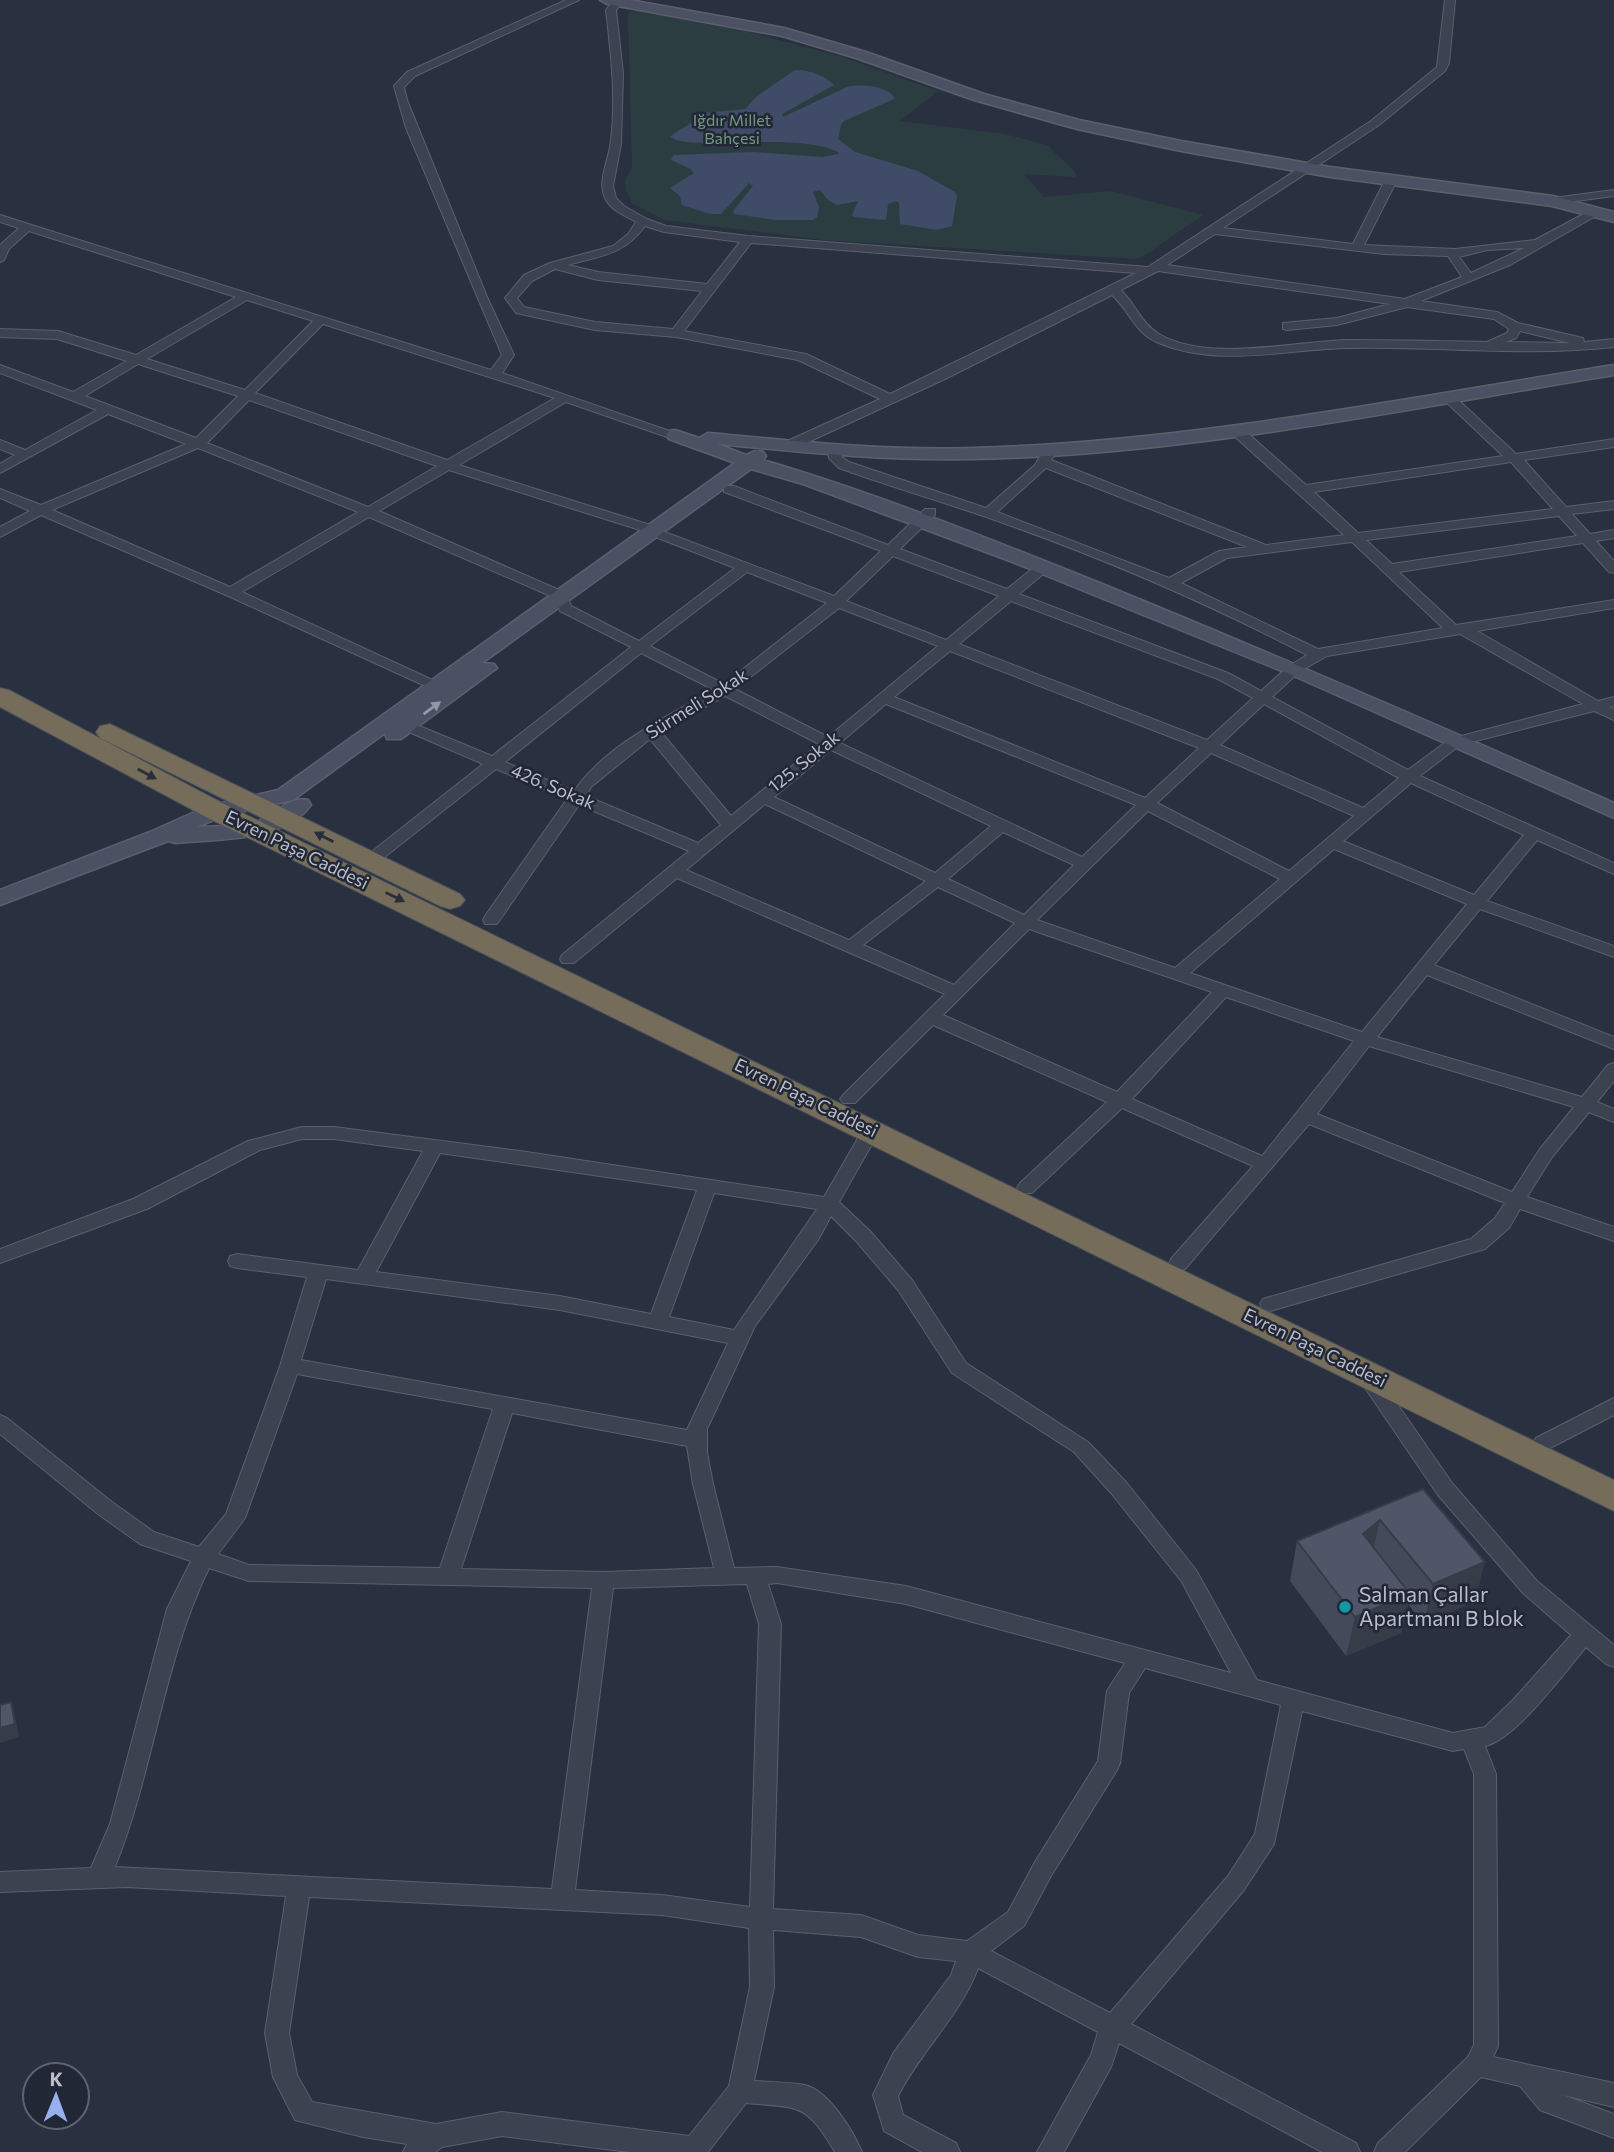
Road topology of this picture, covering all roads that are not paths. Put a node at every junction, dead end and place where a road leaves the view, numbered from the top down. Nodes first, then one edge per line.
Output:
1 (574, 0) edge
2 (1450, 0) edge
3 (613, 1) edge
4 (1309, 167) junction
5 (1391, 180) junction
6 (1614, 193) edge
7 (1553, 201) junction
8 (1597, 211) junction
9 (1614, 217) edge
10 (0, 218) edge
11 (643, 221) junction
12 (27, 226) junction
13 (1213, 230) junction
14 (748, 239) junction
15 (1538, 243) junction
16 (1357, 248) junction
17 (1455, 253) junction
18 (0, 258) edge
19 (554, 265) junction
20 (1153, 269) junction
21 (1469, 278) junction
22 (708, 288) junction
23 (1115, 291) junction
24 (245, 296) junction
25 (1410, 302) junction
26 (321, 320) junction
27 (1287, 326) dead end
28 (1514, 326) junction
29 (0, 333) edge
30 (676, 333) junction
31 (1614, 343) edge
32 (1488, 345) junction
33 (1591, 345) junction
34 (138, 360) junction
35 (0, 369) edge
36 (1614, 370) edge
37 (494, 375) junction
38 (245, 394) junction
39 (1447, 396) junction
40 (74, 397) junction
41 (565, 397) junction
42 (890, 400) junction
43 (107, 409) junction
44 (1237, 431) junction
45 (675, 435) junction
46 (199, 443) junction
47 (1614, 443) edge
48 (0, 444) edge
49 (835, 451) junction
50 (26, 454) junction
51 (774, 455) junction
52 (1046, 456) junction
53 (1513, 458) junction
54 (450, 466) junction
55 (0, 469) edge
56 (729, 489) junction
57 (1305, 489) junction
58 (0, 493) edge
59 (1614, 506) edge
60 (39, 511) junction
61 (369, 512) junction
62 (1563, 512) junction
63 (988, 513) junction
64 (925, 517) junction
65 (0, 533) edge
66 (659, 533) junction
67 (1614, 534) edge
68 (1587, 538) junction
69 (1355, 540) junction
70 (1263, 548) junction
71 (891, 550) junction
72 (746, 566) junction
73 (1042, 568) junction
74 (1388, 569) junction
75 (1614, 569) edge
76 (1168, 585) junction
77 (231, 592) junction
78 (1010, 594) junction
79 (563, 602) junction
80 (838, 602) junction
81 (1614, 604) edge
82 (1457, 629) junction
83 (947, 646) junction
84 (640, 647) junction
85 (1307, 662) junction
86 (0, 678) edge
87 (434, 686) junction
88 (725, 691) junction
89 (0, 696) edge
90 (1263, 697) junction
91 (883, 698) junction
92 (1614, 701) edge
93 (1596, 706) junction
94 (1614, 716) edge
95 (407, 726) junction
96 (653, 732) junction
97 (1464, 739) junction
98 (828, 743) junction
99 (1209, 746) junction
100 (496, 763) junction
101 (1409, 777) junction
102 (578, 797) junction
103 (762, 797) junction
104 (1614, 797) edge
105 (1147, 804) junction
106 (216, 811) junction
107 (1614, 811) edge
108 (1365, 815) junction
109 (266, 816) junction
110 (729, 824) junction
111 (1001, 825) junction
112 (1534, 833) junction
113 (158, 837) junction
114 (1333, 843) junction
115 (698, 849) junction
116 (371, 860) junction
117 (1084, 864) junction
118 (1614, 869) edge
119 (673, 870) junction
120 (1291, 878) junction
121 (937, 880) junction
122 (0, 898) edge
123 (1478, 903) junction
124 (491, 920) junction
125 (1026, 922) junction
126 (850, 947) junction
127 (1614, 952) edge
128 (568, 959) junction
129 (1423, 967) junction
130 (1178, 974) junction
131 (1223, 990) junction
132 (956, 992) junction
133 (931, 1017) junction
134 (1365, 1039) junction
135 (1614, 1043) edge
136 (1614, 1069) edge
137 (849, 1099) junction
138 (1120, 1100) junction
139 (1586, 1104) junction
140 (1305, 1116) junction
141 (1614, 1116) edge
142 (871, 1130) junction
143 (435, 1146) junction
144 (1264, 1164) junction
145 (708, 1185) junction
146 (1026, 1188) junction
147 (1518, 1201) junction
148 (829, 1204) junction
149 (1614, 1234) edge
150 (0, 1256) edge
151 (237, 1261) dead end
152 (1178, 1264) junction
153 (318, 1273) junction
154 (364, 1276) junction
155 (1270, 1304) junction
156 (658, 1322) junction
157 (740, 1338) junction
158 (290, 1366) junction
159 (1364, 1372) junction
160 (505, 1403) junction
161 (1614, 1406) edge
162 (0, 1423) edge
163 (697, 1440) junction
164 (1543, 1443) junction
165 (1614, 1478) edge
166 (1614, 1497) edge
167 (204, 1556) junction
168 (755, 1575) junction
169 (726, 1576) junction
170 (448, 1577) junction
171 (604, 1580) junction
172 (1584, 1634) junction
173 (1140, 1658) junction
174 (1614, 1658) edge
175 (1251, 1689) junction
176 (1293, 1700) junction
177 (1471, 1739) junction
178 (99, 1878) junction
179 (0, 1882) edge
180 (299, 1886) junction
181 (562, 1900) junction
182 (761, 1919) junction
183 (971, 1952) junction
184 (1112, 2028) junction
185 (1477, 2065) junction
186 (1527, 2076) junction
187 (740, 2091) junction
188 (1614, 2095) edge
189 (1614, 2126) edge
190 (436, 2136) junction
191 (692, 2150) edge
192 (416, 2152) edge
193 (849, 2152) edge
194 (947, 2152) edge
195 (1050, 2152) edge
196 (1348, 2152) edge
197 (1387, 2152) edge

1 - 37 street
2 - 4 street
3 - 4 street
3 - 11 street
4 - 5 street
4 - 13 street
5 - 7 street
5 - 16 street
6 - 7 street
7 - 8 street
8 - 9 street
8 - 15 street
10 - 12 street
11 - 14 street
11 - 19 street
12 - 18 street
12 - 24 street
13 - 16 street
13 - 20 street
14 - 20 street
14 - 22 street
15 - 17 street
15 - 21 street
16 - 17 street
17 - 21 street
19 - 22 street
19 - 30 street
20 - 23 street
20 - 25 street
21 - 25 street
22 - 30 street
23 - 32 street
23 - 42 street
24 - 26 street
24 - 34 street
25 - 27 street
25 - 28 street
26 - 37 street
26 - 38 street
28 - 32 street
28 - 33 street
29 - 34 street
30 - 42 street
31 - 33 street
32 - 33 street
34 - 38 street
34 - 40 street
35 - 40 street
36 - 39 street
37 - 41 street
38 - 46 street
38 - 54 street
39 - 44 street
39 - 53 street
40 - 43 street
41 - 45 street
41 - 54 street
42 - 51 street
43 - 46 street
43 - 50 street
44 - 52 street
44 - 57 street
45 - 51 street
45 - 51 street
46 - 60 street
46 - 61 street
47 - 53 street
48 - 50 street
49 - 51 street
49 - 52 street
49 - 63 street
50 - 55 street
51 - 56 street
51 - 64 street
51 - 66 street
52 - 63 street
52 - 70 street
53 - 57 street
53 - 62 street
54 - 61 street
54 - 66 street
56 - 66 street
56 - 71 street
57 - 69 street
58 - 60 street
59 - 62 street
60 - 65 street
60 - 77 street
61 - 77 street
61 - 79 street
62 - 68 street
62 - 69 street
63 - 76 street
64 - 71 street, Sürmeli Sokak
64 - 73 street
64 - 85 street
66 - 72 street
66 - 79 street
67 - 68 street
68 - 74 street
68 - 75 street
69 - 70 street
69 - 74 street
70 - 76 street
71 - 78 street
71 - 80 street, Sürmeli Sokak
72 - 80 street
72 - 84 street
73 - 78 street, 125. Sokak
73 - 85 street
74 - 82 street
76 - 85 street
77 - 87 street
78 - 83 street, 125. Sokak
78 - 90 street
79 - 84 street
79 - 87 street
95 -> 79 street
80 - 83 street
80 - 88 street, Sürmeli Sokak
81 - 82 street
82 - 85 street
82 - 93 street
83 - 91 street, 125. Sokak
83 - 99 street
84 - 88 street
84 - 100 street
85 - 90 street
85 - 97 street
86 - 109 highway, Evren Paşa Caddesi
87 - 109 street
88 - 96 street, Sürmeli Sokak
88 - 98 street
89 -> 106 highway, Evren Paşa Caddesi
90 - 99 street
90 - 101 street
91 - 98 street, 125. Sokak
91 - 105 street
92 - 93 street
93 - 94 street
93 - 97 street
95 - 100 street, 426. Sokak
95 - 109 street
96 - 102 street, Sürmeli Sokak
96 - 110 street
97 - 101 street
97 - 104 street
97 - 107 street
98 - 103 street, 125. Sokak
98 - 111 street
99 - 105 street
99 - 108 street
100 - 102 street, 426. Sokak
100 - 116 street
101 - 108 street
101 - 112 street
102 - 115 street, 426. Sokak
102 - 124 street, Sürmeli Sokak
103 - 110 street, 125. Sokak
103 - 121 street
105 - 117 street
105 - 120 street
106 - 109 highway, Evren Paşa Caddesi
106 - 113 street
108 - 114 street
109 - 113 street
116 -> 109 highway, Evren Paşa Caddesi
109 -> 142 highway, Evren Paşa Caddesi
110 - 115 street, 125. Sokak
111 - 117 street
111 - 121 street
112 - 118 street
112 - 123 street
113 - 122 street
114 - 120 street
114 - 123 street
115 - 119 street, 125. Sokak
116 - 124 highway, Evren Paşa Caddesi
117 - 125 street
119 - 126 street
119 - 128 street, 125. Sokak
120 - 130 street
121 - 125 street
121 - 126 street
123 - 127 street
123 - 129 street
124 - 128 highway, Evren Paşa Caddesi
125 - 130 street
125 - 132 street
126 - 132 street
128 - 137 highway, Evren Paşa Caddesi
129 - 134 street
129 - 135 street
130 - 131 street
131 - 134 street
131 - 138 street
132 - 133 street
133 - 137 street
133 - 138 street
134 - 139 street
134 - 140 street
136 - 139 street
137 - 146 highway, Evren Paşa Caddesi
138 - 144 street
138 - 146 street
139 - 141 street
139 - 147 street
140 - 144 street
140 - 147 street
142 - 148 street
142 - 159 highway, Evren Paşa Caddesi
143 - 145 street
143 - 150 street
143 - 154 street
144 - 152 street
145 - 148 street
145 - 156 street
146 - 152 highway, Evren Paşa Caddesi
147 - 149 street
147 - 155 street
148 - 157 street
148 - 175 street
151 - 153 street
152 - 155 highway, Evren Paşa Caddesi
153 - 154 street
153 - 158 street
154 - 156 street
155 - 164 highway, Evren Paşa Caddesi
156 - 157 street
157 - 163 street
158 - 160 street
158 - 167 street
159 - 166 highway, Evren Paşa Caddesi
159 - 172 street
160 - 163 street
160 - 170 street
161 - 164 street
162 - 167 street
163 - 169 street
164 - 165 highway, Evren Paşa Caddesi
167 - 170 street
167 - 178 street
168 - 169 street
168 - 173 street
168 - 182 street
169 - 171 street
170 - 171 street
171 - 181 street
172 - 174 street
172 - 177 street
173 - 175 street
173 - 183 street
175 - 176 street
176 - 177 street
176 - 184 street
177 - 185 street
178 - 179 street
178 - 180 street
180 - 181 street
180 - 190 street
181 - 182 street
182 - 183 street
182 - 187 street
183 - 184 street
183 - 194 street
184 - 195 street
184 - 196 street
185 - 186 street
185 - 197 street
186 - 188 street
186 - 189 street
187 - 191 street
187 - 193 street
190 - 191 street
190 - 192 street

